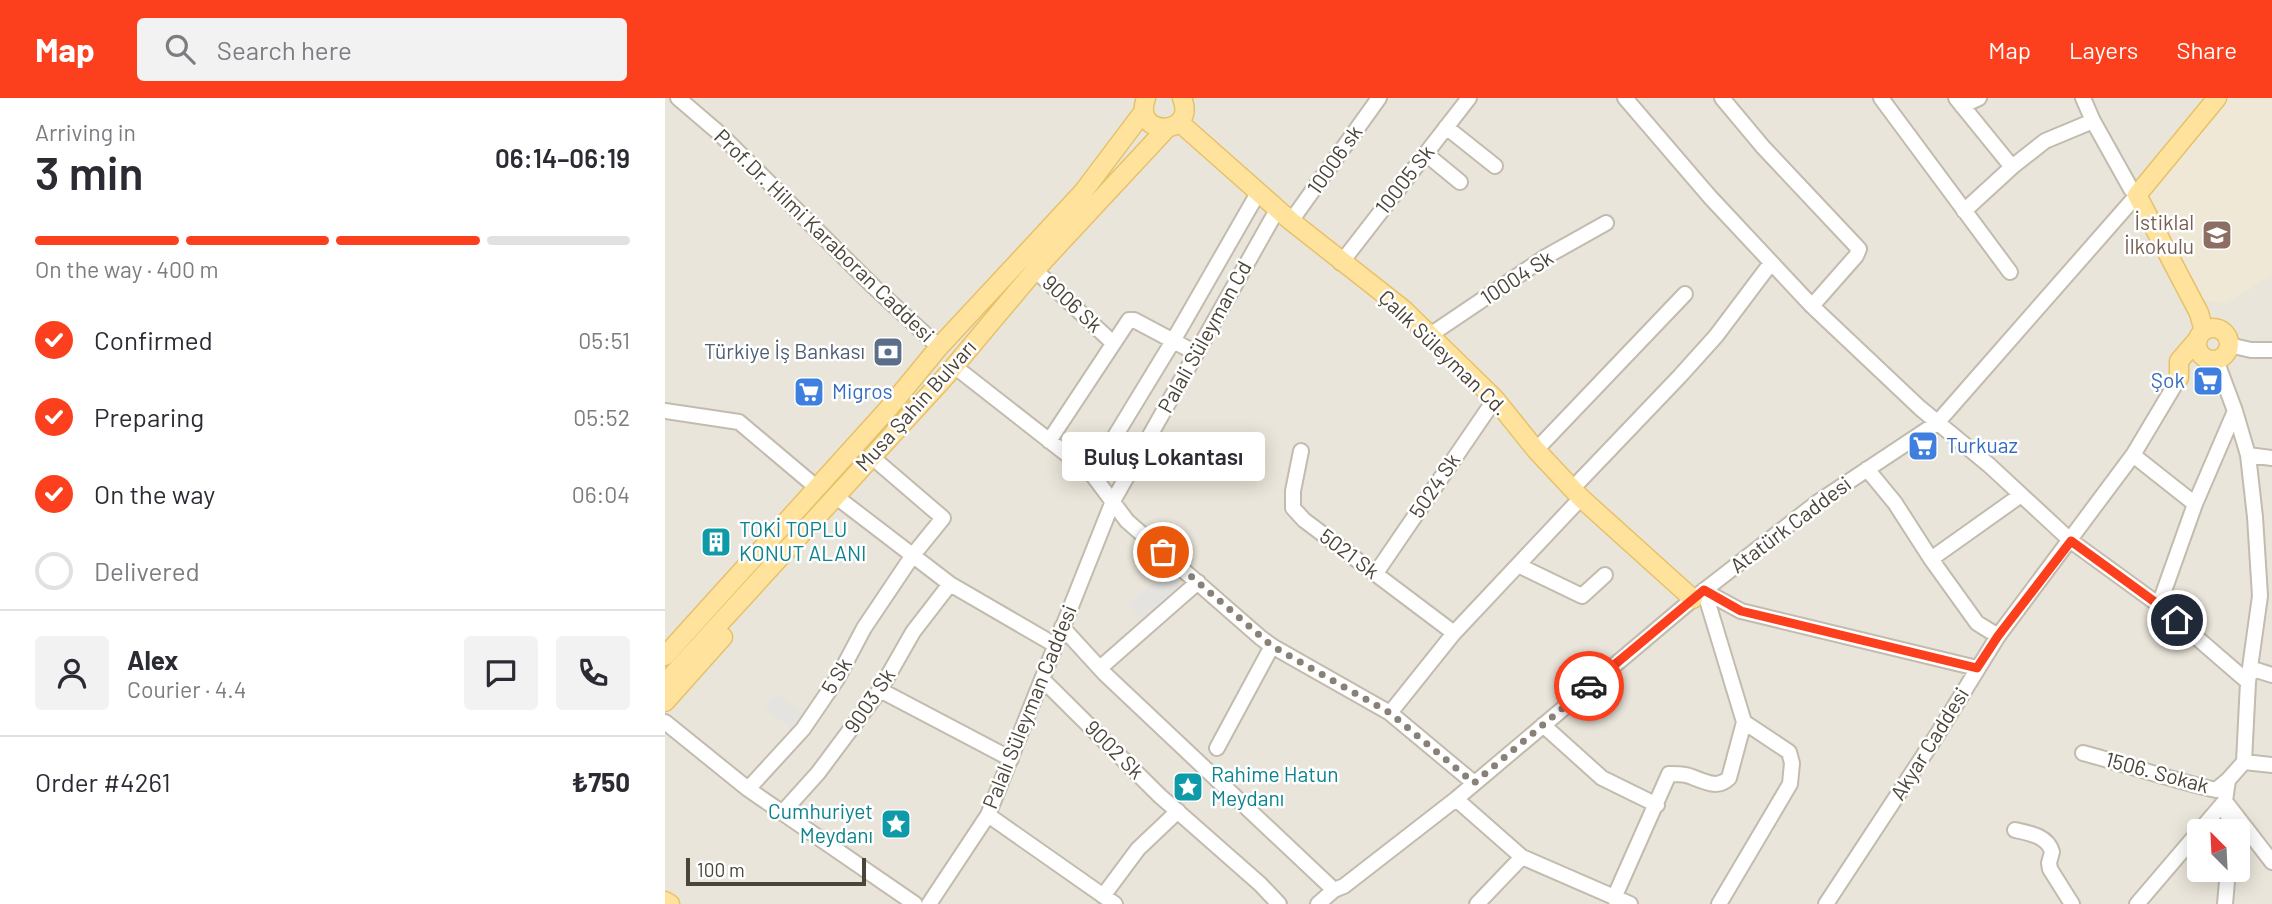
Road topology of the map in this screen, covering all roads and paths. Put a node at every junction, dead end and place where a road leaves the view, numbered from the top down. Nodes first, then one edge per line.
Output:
1 (678, 98) edge
2 (1378, 98) edge
3 (1469, 98) edge
4 (1625, 98) edge
5 (1723, 98) edge
6 (1881, 98) edge
7 (1979, 98) edge
8 (2083, 98) edge
9 (2217, 98) edge
10 (1959, 102) edge
11 (1145, 105) edge
12 (1181, 111) edge
13 (2093, 121) junction
14 (1446, 127) junction
15 (1426, 154) junction
16 (1495, 166) dead end
17 (2012, 167) junction
18 (1460, 182) dead end
19 (1258, 193) junction
20 (2137, 195) junction
21 (1964, 211) junction
22 (1284, 216) junction
23 (1606, 223) dead end
24 (1341, 262) junction
25 (1771, 263) junction
26 (1035, 270) junction
27 (2010, 272) dead end
28 (1685, 294) dead end
29 (1812, 306) junction
30 (2207, 334) junction
31 (1430, 335) junction
32 (1173, 341) junction
33 (1113, 343) junction
34 (2229, 345) junction
35 (939, 347) junction
36 (2272, 350) edge
37 (1196, 353) junction
38 (2214, 360) junction
39 (925, 363) junction
40 (950, 371) junction
41 (2179, 378) junction
42 (1495, 399) junction
43 (665, 411) edge
44 (2235, 411) junction
45 (1937, 423) junction
46 (1049, 441) junction
47 (1537, 450) junction
48 (1301, 451) dead end
49 (2133, 454) junction
50 (2248, 455) junction
51 (2272, 457) edge
52 (880, 464) junction
53 (1867, 469) junction
54 (1092, 474) junction
55 (809, 481) junction
56 (1576, 493) junction
57 (2021, 495) junction
58 (1113, 501) junction
59 (843, 502) junction
60 (2195, 504) junction
61 (2071, 541) junction
62 (913, 555) junction
63 (1931, 559) junction
64 (2265, 560) edge
65 (1518, 565) junction
66 (1376, 573) junction
67 (1605, 575) dead end
68 (1198, 582) junction
69 (950, 584) junction
70 (1701, 594) junction
71 (2159, 605) junction
72 (1062, 627) junction
73 (1454, 633) junction
74 (1998, 636) junction
75 (665, 642) edge
76 (1055, 645) junction
77 (1272, 646) junction
78 (665, 656) edge
79 (1100, 668) junction
80 (1977, 668) junction
81 (2249, 675) junction
82 (2272, 675) edge
83 (1043, 680) junction
84 (665, 683) edge
85 (880, 691) junction
86 (665, 702) edge
87 (1390, 713) junction
88 (665, 722) edge
89 (1744, 722) junction
90 (1543, 726) junction
91 (1217, 748) dead end
92 (2083, 753) dead end
93 (1011, 759) junction
94 (2244, 762) junction
95 (2272, 765) edge
96 (2228, 780) junction
97 (1474, 783) junction
98 (748, 789) junction
99 (1456, 799) junction
100 (2225, 802) junction
101 (1657, 805) junction
102 (1178, 811) junction
103 (782, 813) junction
104 (988, 816) junction
105 (2229, 819) edge
106 (2015, 830) dead end
107 (1522, 858) junction
108 (2272, 862) edge
109 (2227, 882) edge
110 (1334, 890) junction
111 (1614, 898) junction
112 (1109, 900) edge
113 (665, 901) edge
114 (670, 904) edge
115 (915, 904) edge
116 (929, 904) edge
117 (1279, 904) edge
118 (1318, 904) edge
119 (1477, 904) edge
120 (1630, 904) edge
121 (1719, 904) edge
122 (1826, 904) edge
123 (2071, 904) edge
124 (2137, 904) edge
125 (2225, 904) edge

1 - 35 street, Prof.Dr. Hilmi Karaboran Caddesi
2 - 22 street, 10006 sk
3 - 14 street, 10005 Sk
4 - 25 street
5 - 29 street
6 - 21 street
7 - 10 street
8 - 13 street
9 - 20 main road, Atatürk Caddesi
10 - 17 street
11 - 12 main road, Çalık Süleyman Cd.
11 - 35 main road, Musa Şahin Bulvarı
12 - 19 main road, Çalık Süleyman Cd.
12 - 26 main road, Musa Şahin Bulvarı
13 - 17 street
13 - 20 street
14 - 15 street, 10005 Sk
14 - 16 street
15 - 18 street
15 - 24 street, 10005 Sk
17 - 21 street
19 - 22 main road, Çalık Süleyman Cd.
19 - 32 street
20 - 30 main road
20 - 45 street, Atatürk Caddesi
21 - 27 street
22 - 24 main road, Çalık Süleyman Cd.
22 - 37 street, Palali Süleyman Cd
23 - 31 street, 10004 Sk
24 - 31 main road, Çalık Süleyman Cd.
25 - 29 street
25 - 56 street
26 - 33 street, 9006 Sk
26 - 40 main road, Musa Şahin Bulvarı
28 - 47 street
29 - 45 street
30 - 34 main road
30 - 38 main road
30 - 41 main road
31 - 42 main road, Çalık Süleyman Cd.
32 - 33 street, 9006 Sk
32 - 37 street
32 - 54 street
33 - 46 street
34 - 36 street
34 - 38 main road
35 - 39 main road, Musa Şahin Bulvarı
37 - 58 street, Palali Süleyman Cd
38 - 41 main road
38 - 44 street
39 - 55 main road
39 - 78 main road, Musa Şahin Bulvarı
40 - 46 street
40 - 52 main road
40 - 84 main road, Musa Şahin Bulvarı
41 - 49 street, Akyar Caddesi
42 - 47 main road, Çalık Süleyman Cd.
42 - 66 street, 5024 Sk
43 - 55 street
44 - 50 street
44 - 60 street
45 - 53 street, Atatürk Caddesi
45 - 57 street
46 - 54 street
47 - 56 main road, Çalık Süleyman Cd.
48 - 66 street, 5021 Sk
49 - 60 street
49 - 61 street, Akyar Caddesi
50 - 51 street
50 - 64 street
52 - 59 main road
52 - 62 street, 5 Sk
53 - 63 street
53 - 70 street, Atatürk Caddesi
54 - 58 street
55 - 75 main road
56 - 65 street
56 - 70 main road, Çalık Süleyman Cd.
57 - 61 street
57 - 63 street
58 - 68 street
58 - 72 street, Palalı Süleyman Caddesi
59 - 62 street
59 - 86 main road
60 - 71 street
61 - 71 street
61 - 74 street, Akyar Caddesi
62 - 69 street
62 - 98 street, 5 Sk
63 - 74 street
64 - 81 street
65 - 67 street
65 - 73 street
66 - 73 street, 5021 Sk
68 - 77 street
68 - 79 street
69 - 76 street
69 - 85 street, 9003 Sk
70 - 80 street
70 - 89 street
70 - 90 street, Atatürk Caddesi
71 - 81 street
72 - 76 street, Palalı Süleyman Caddesi
72 - 79 street
73 - 87 street
74 - 80 street, Akyar Caddesi
76 - 83 street, Palalı Süleyman Caddesi
77 - 87 street
77 - 91 street
79 - 110 street
80 - 122 street, Akyar Caddesi
81 - 82 street
81 - 94 street
83 - 93 street, Palalı Süleyman Caddesi
83 - 102 street, 9002 Sk
85 - 93 street
85 - 103 street, 9003 Sk
87 - 97 street
88 - 98 street
89 - 101 street
89 - 121 street
90 - 97 street, Atatürk Caddesi
90 - 101 street
92 - 96 street, 1506. Sokak
93 - 104 street, Palalı Süleyman Caddesi
94 - 95 street
94 - 96 street
96 - 100 street
97 - 99 street, Atatürk Caddesi
98 - 103 street
99 - 107 street
99 - 110 street, Atatürk Caddesi
100 - 105 street
100 - 108 street
100 - 124 street
101 - 111 street
102 - 112 street
102 - 117 street, 9002 Sk
103 - 115 street
104 - 112 street
104 - 116 street, Palalı Süleyman Caddesi
106 - 123 street
107 - 111 street
107 - 119 street
109 - 125 street
110 - 118 street, Atatürk Caddesi
111 - 120 street
113 - 114 main road

